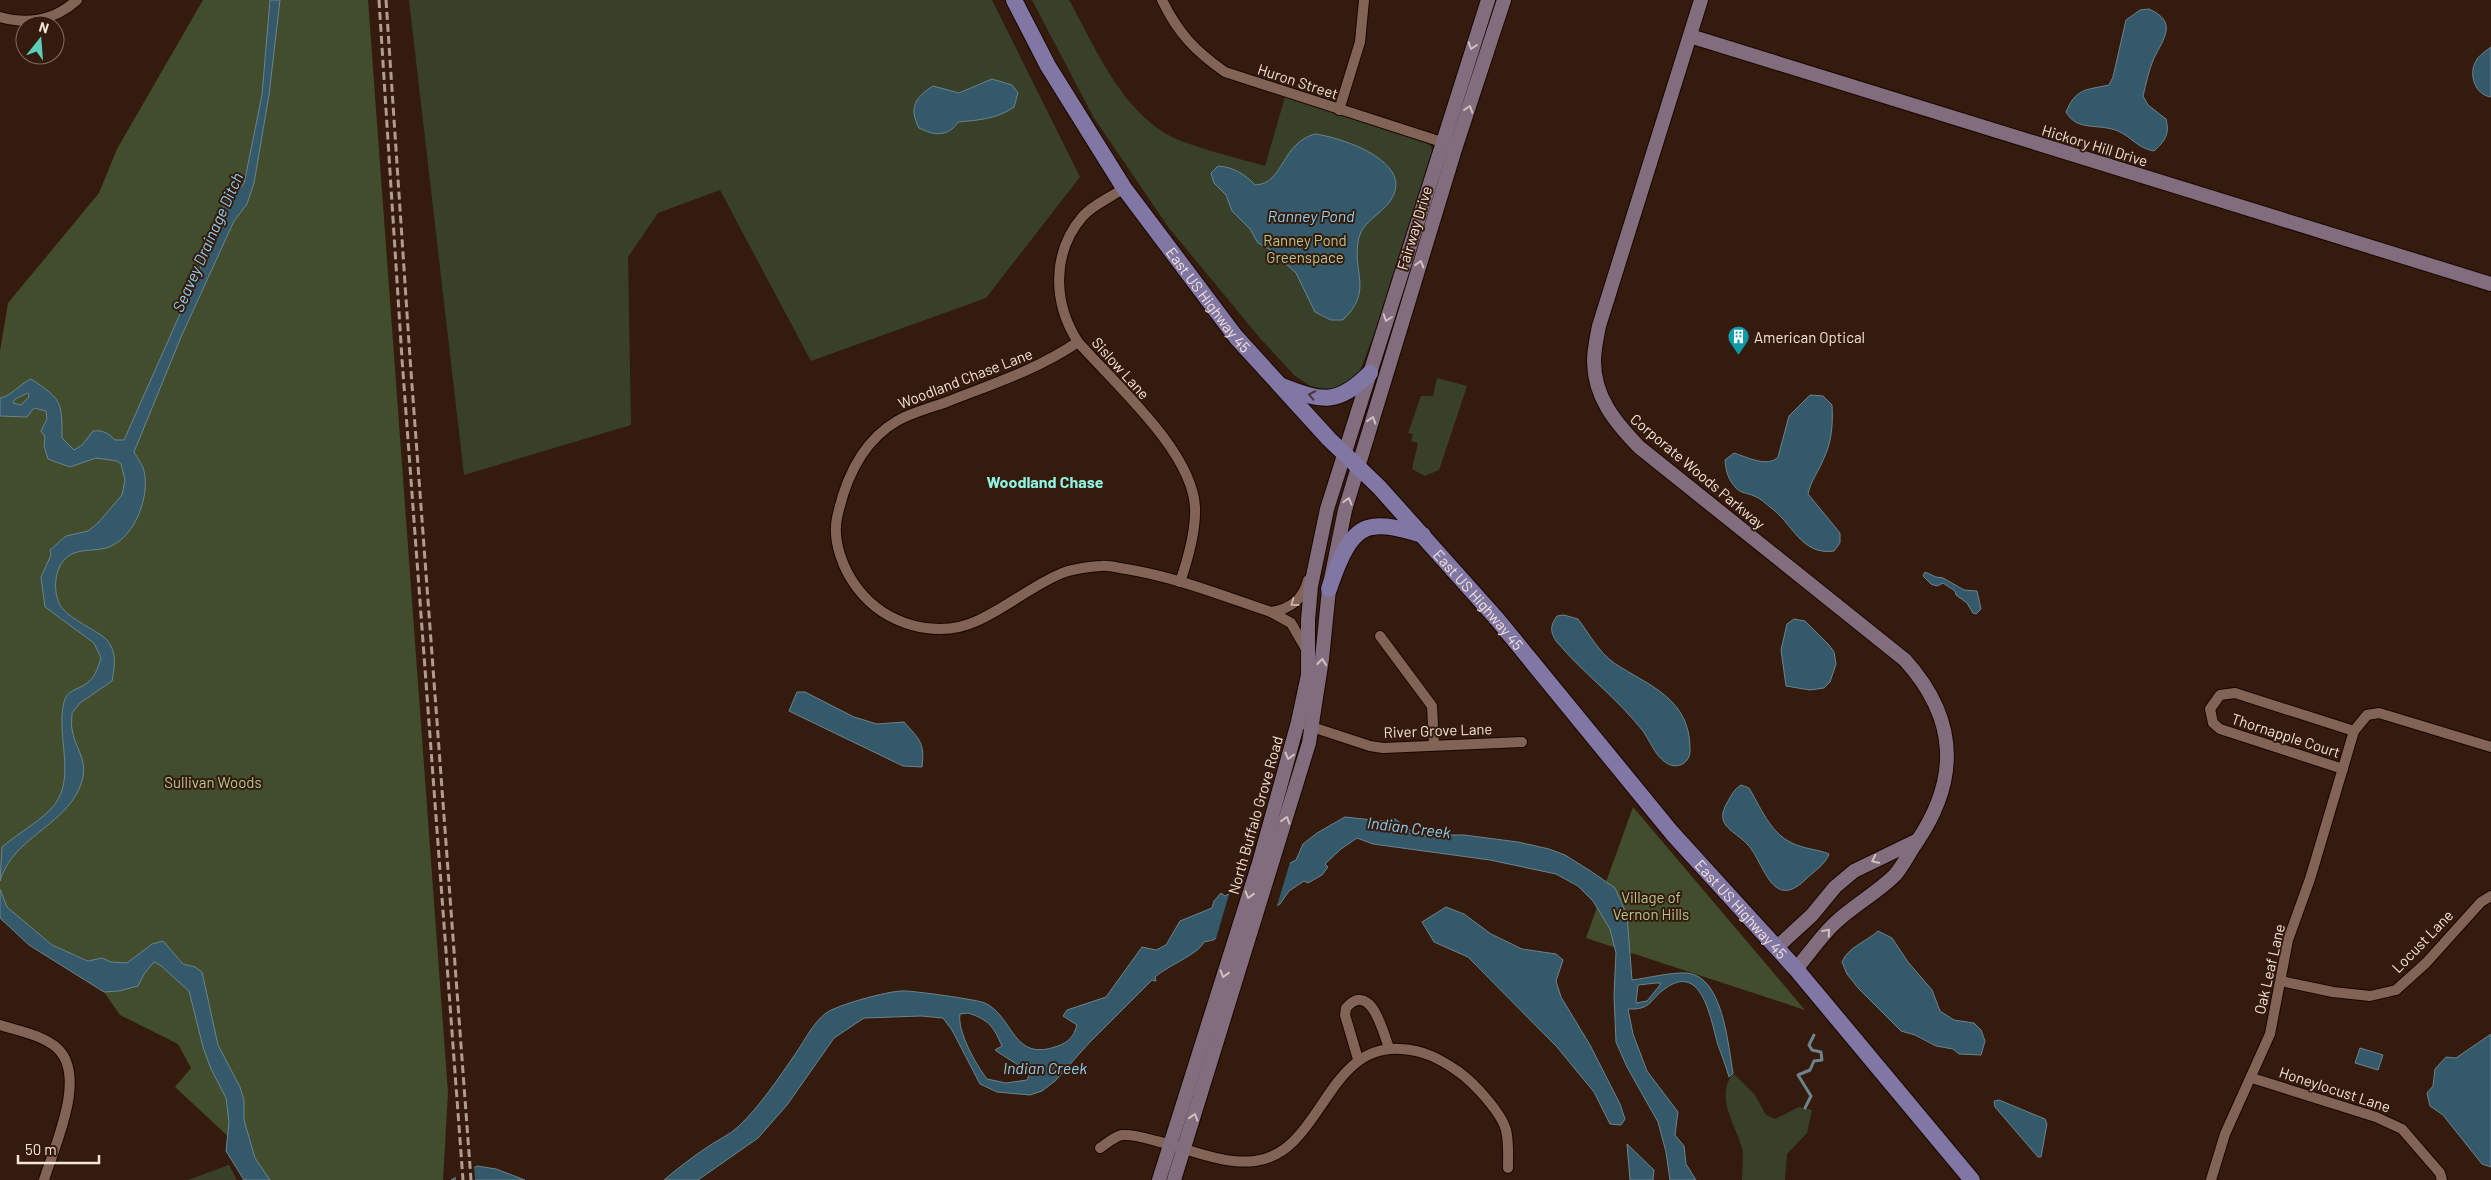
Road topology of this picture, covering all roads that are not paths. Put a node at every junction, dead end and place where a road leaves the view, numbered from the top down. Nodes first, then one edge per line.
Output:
1 (77, 0) edge
2 (1014, 0) edge
3 (1162, 0) edge
4 (1364, 0) edge
5 (1488, 0) edge
6 (1504, 0) edge
7 (1702, 0) edge
8 (0, 16) edge
9 (1690, 36) junction
10 (1339, 110) junction
11 (1442, 142) junction
12 (1456, 146) junction
13 (1124, 188) junction
14 (2491, 284) edge
15 (1078, 342) junction
16 (1370, 373) junction
17 (1279, 384) junction
18 (1344, 452) junction
19 (1358, 466) junction
20 (1323, 528) junction
21 (1423, 535) junction
22 (1180, 582) junction
23 (1329, 589) junction
24 (1271, 612) junction
25 (1380, 636) dead end
26 (1310, 657) junction
27 (1298, 722) junction
28 (1312, 727) junction
29 (2354, 731) junction
30 (1522, 742) dead end
31 (1434, 744) junction
32 (2491, 747) edge
33 (2343, 769) junction
34 (1919, 839) junction
35 (1265, 865) junction
36 (2491, 896) edge
37 (1776, 948) junction
38 (1796, 969) junction
39 (2281, 981) junction
40 (0, 1025) edge
41 (1389, 1048) junction
42 (1358, 1059) junction
43 (2252, 1078) junction
44 (1177, 1146) junction
45 (1100, 1148) dead end
46 (1508, 1168) dead end
47 (44, 1180) edge
48 (1159, 1180) edge
49 (1174, 1180) edge
50 (1972, 1180) edge
51 (2211, 1180) edge
52 (2442, 1180) edge

1 - 8 street
2 - 13 main road, East US Highway 45
3 - 10 street, Huron Street
4 - 10 street
5 -> 11 street, Fairway Drive
12 -> 6 street, Fairway Drive
7 - 9 street, Corporate Woods Parkway
9 - 14 street, Hickory Hill Drive
9 - 34 street, Corporate Woods Parkway
10 - 11 street, Huron Street
11 - 12 street, Huron Street
11 -> 16 street, Fairway Drive
19 -> 12 street, Fairway Drive
13 - 15 street, Sislow Lane
13 - 17 main road, East US Highway 45
15 - 22 street, Sislow Lane
15 - 22 street, Woodland Chase Lane
16 -> 17 main road
16 - 18 street, Fairway Drive
17 - 18 main road, East US Highway 45
18 - 19 main road, East US Highway 45
18 - 20 street, North Buffalo Grove Road
19 - 21 main road, East US Highway 45
23 -> 19 street, North Buffalo Grove Road
20 -> 24 street
20 - 26 street, North Buffalo Grove Road
21 - 23 main road
21 - 37 main road, East US Highway 45
22 - 24 street, Woodland Chase Lane
28 -> 23 street, North Buffalo Grove Road
24 - 26 street, Woodland Chase Lane
25 - 31 street
26 - 27 street, North Buffalo Grove Road
27 - 28 street, River Grove Lane
27 -> 35 street, North Buffalo Grove Road
28 - 31 street, River Grove Lane
35 -> 28 street, North Buffalo Grove Road
29 - 32 street
29 - 33 street, Oak Leaf Lane
29 - 33 street, Thornapple Court
30 - 31 street, River Grove Lane
33 - 39 street, Oak Leaf Lane
34 -> 37 street
38 -> 34 street, Corporate Woods Parkway
35 - 44 street, North Buffalo Grove Road
36 - 39 street, Locust Lane
37 - 38 main road, East US Highway 45
38 - 50 main road, East US Highway 45
39 - 43 street, Oak Leaf Lane
40 - 47 street
41 - 42 street
41 - 42 street
41 - 46 street
42 - 44 street
43 - 51 street, Oak Leaf Lane
43 - 52 street, Honeylocust Lane
44 - 45 street
44 - 48 street, North Buffalo Grove Road
44 - 49 street, North Buffalo Grove Road

